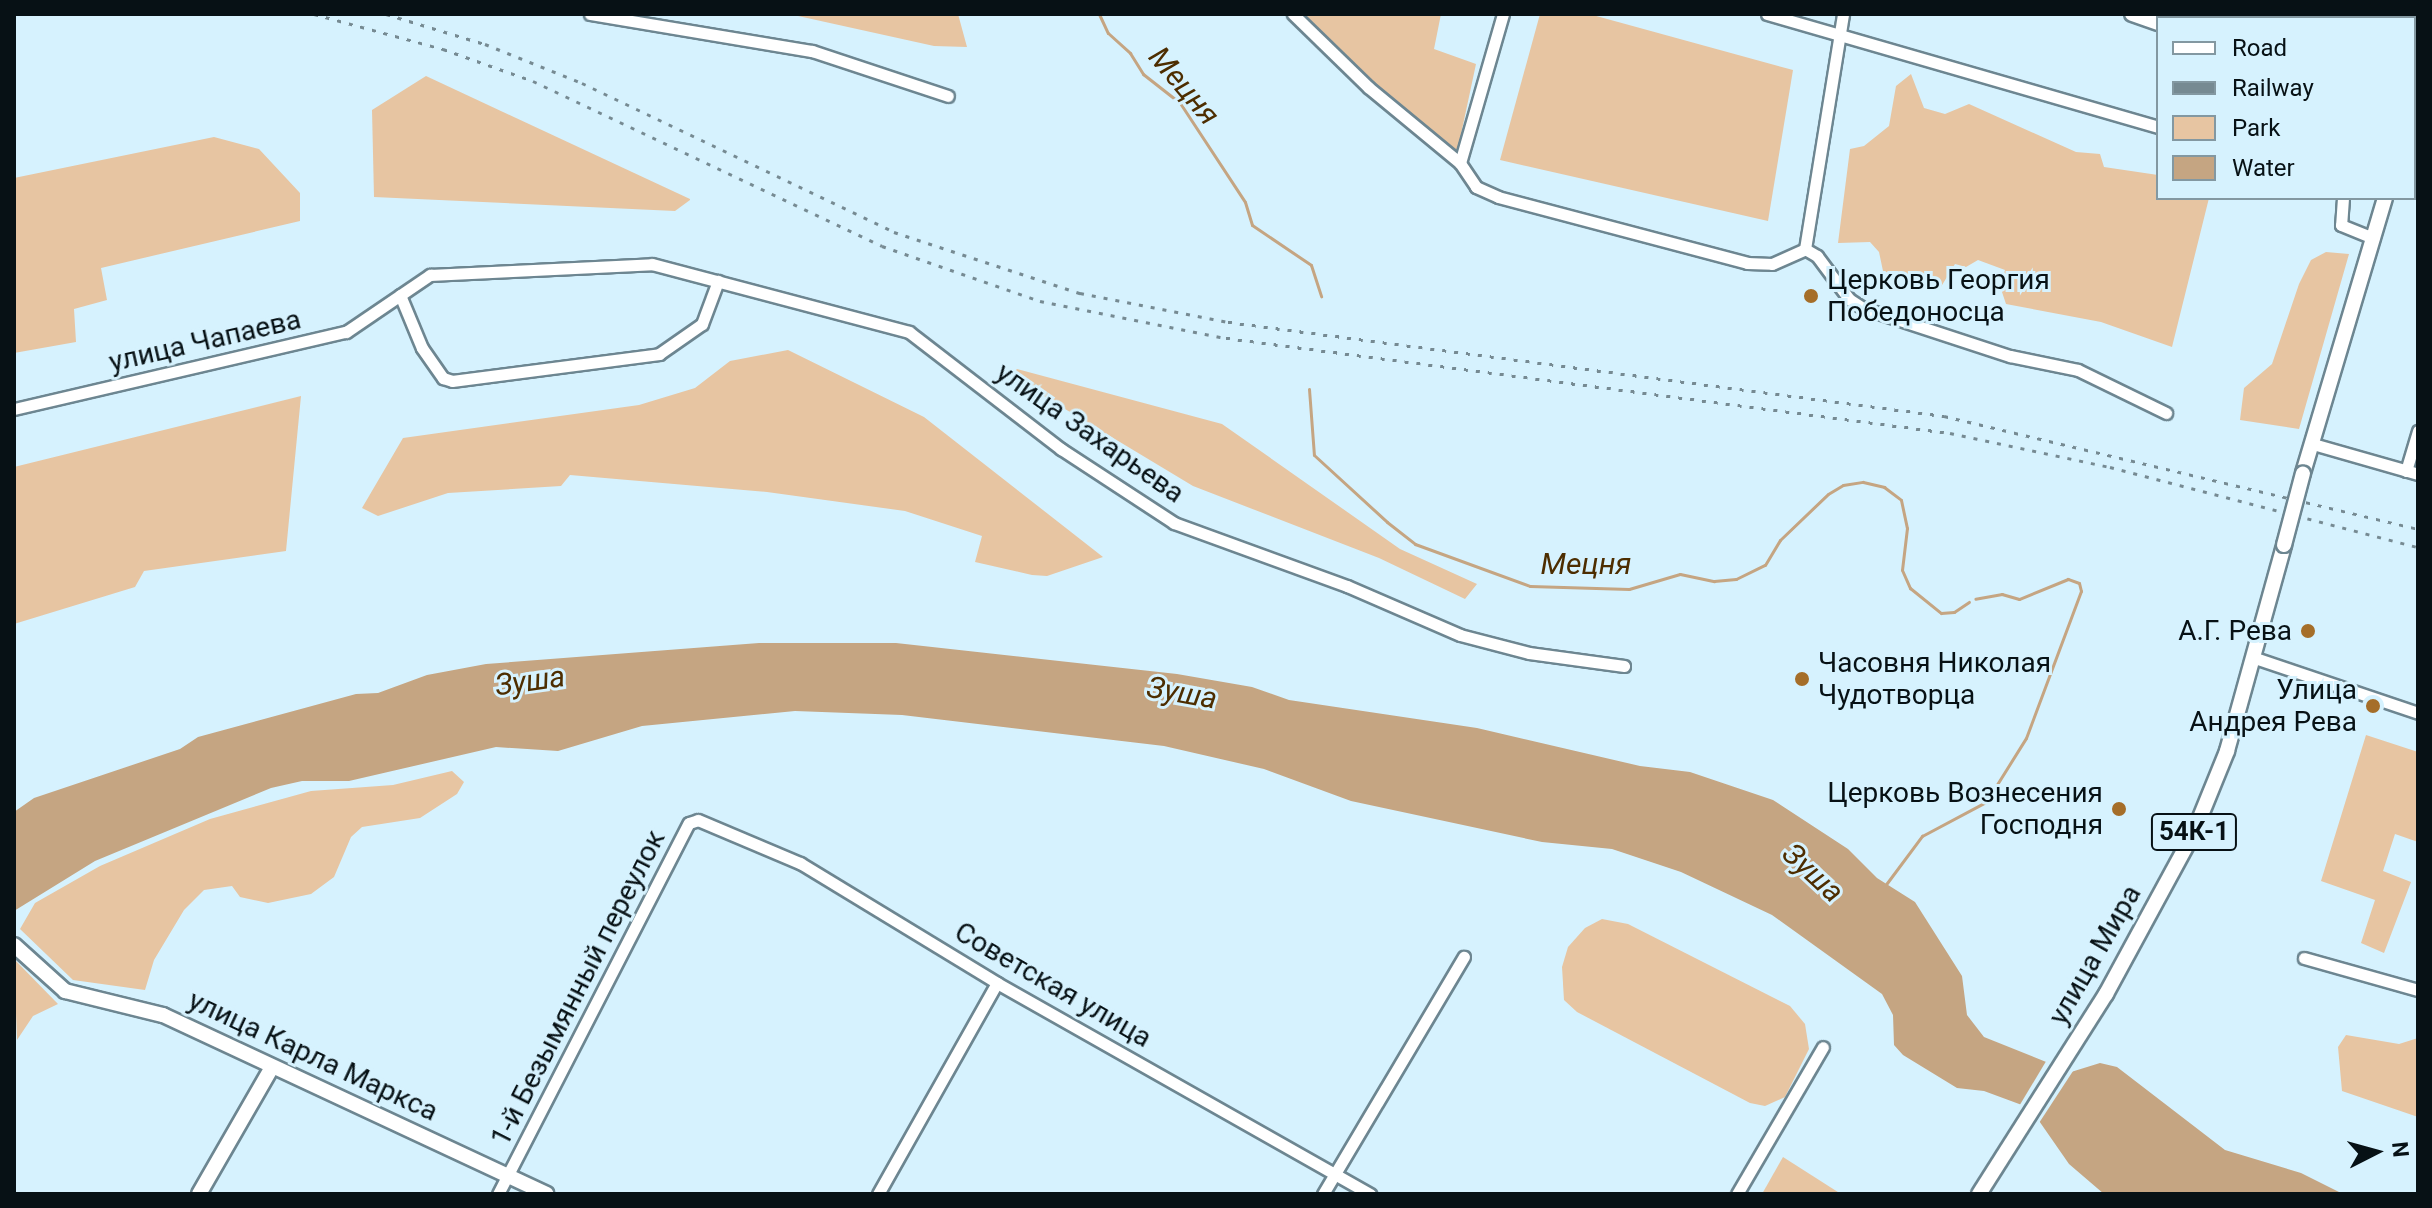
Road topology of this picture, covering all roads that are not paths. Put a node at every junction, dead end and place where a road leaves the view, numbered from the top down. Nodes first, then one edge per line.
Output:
1 (590, 14) edge
2 (1293, 14) edge
3 (1503, 14) edge
4 (1767, 14) edge
5 (1843, 14) edge
6 (2132, 14) edge
7 (2156, 22) edge
8 (1837, 34) junction
9 (948, 96) dead end
10 (2156, 126) edge
11 (1460, 163) junction
12 (2343, 200) edge
13 (2384, 200) edge
14 (2374, 238) junction
15 (1805, 249) junction
16 (718, 281) junction
17 (399, 296) junction
18 (14, 409) edge
19 (2166, 413) dead end
20 (2418, 431) edge
21 (2313, 444) junction
22 (2412, 472) edge
23 (2255, 658) junction
24 (1624, 666) dead end
25 (2418, 713) edge
26 (711, 823) joint
27 (14, 945) edge
28 (1464, 957) dead end
29 (2304, 958) dead end
30 (997, 983) junction
31 (2418, 990) edge
32 (1823, 1047) dead end
33 (272, 1067) junction
34 (1334, 1173) junction
35 (510, 1175) junction
36 (199, 1194) edge
37 (498, 1194) edge
38 (546, 1194) edge
39 (878, 1194) edge
40 (1323, 1194) edge
41 (1370, 1194) edge
42 (1737, 1194) edge
43 (1979, 1194) edge

1 - 9 street
2 - 11 street
3 - 11 street
4 - 8 street
5 - 8 street
6 - 7 main road
8 - 10 street
8 - 15 street
11 - 15 street
12 - 14 street
13 - 14 main road, 54К-1
14 - 21 main road, 54К-1
15 - 19 street
16 - 17 street, улица Захарьева
16 - 17 street
16 - 24 street, улица Захарьева
17 - 18 street, улица Чапаева
20 - 22 street
21 - 22 street
21 - 23 main road, улица Мира / 54К-1, bridge
23 - 25 street
23 - 43 main road, улица Мира / 54К-1
26 - 30 street, Советская улица
26 - 35 street, 1-й Безымянный переулок
27 - 33 main road, улица Карла Маркса
28 - 34 street
29 - 31 street
30 - 34 street, Советская улица
30 - 39 street
32 - 42 street
33 - 35 main road, улица Карла Маркса
33 - 36 main road
34 - 40 street
34 - 41 street, Советская улица
35 - 37 street, 1-й Безымянный переулок
35 - 38 main road, улица Карла Маркса

